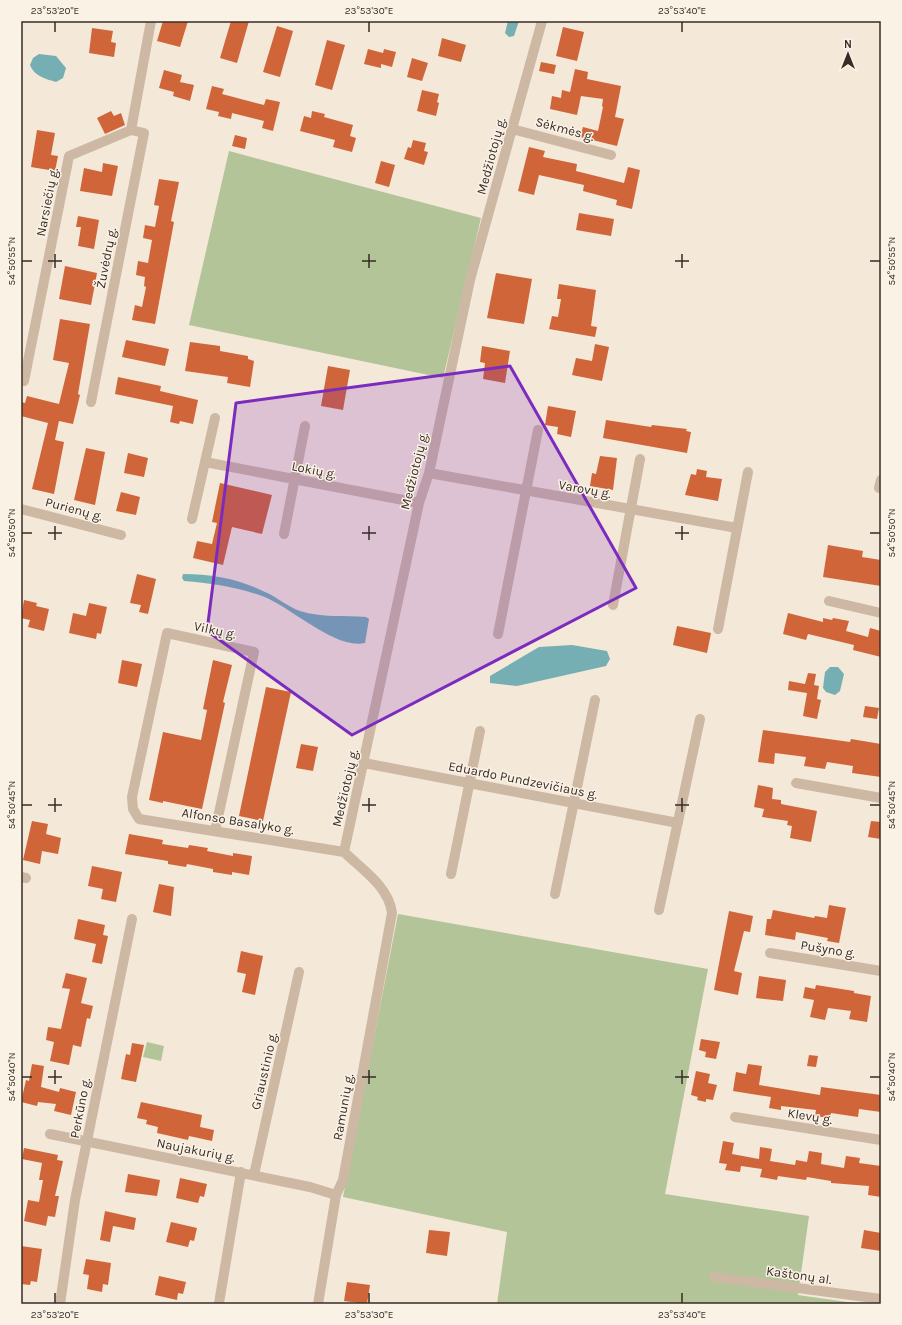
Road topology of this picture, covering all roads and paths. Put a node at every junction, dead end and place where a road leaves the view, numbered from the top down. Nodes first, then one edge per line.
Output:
1 (151, 21) edge
2 (542, 21) edge
3 (512, 129) junction
4 (131, 130) junction
5 (611, 155) dead end
6 (24, 381) dead end
7 (92, 402) dead end
8 (215, 418) dead end
9 (305, 426) dead end
10 (538, 430) dead end
11 (640, 459) dead end
12 (205, 462) junction
13 (748, 472) dead end
14 (429, 473) junction
15 (295, 479) junction
16 (526, 492) junction
17 (418, 503) junction
18 (21, 509) edge
19 (631, 511) junction
20 (192, 520) dead end
21 (737, 528) junction
22 (284, 534) dead end
23 (121, 535) dead end
24 (829, 600) dead end
25 (613, 605) dead end
26 (881, 613) edge
27 (718, 629) dead end
28 (498, 634) dead end
29 (595, 700) dead end
30 (700, 719) dead end
31 (480, 731) dead end
32 (364, 763) junction
33 (796, 782) dead end
34 (470, 783) junction
35 (881, 798) edge
36 (574, 803) junction
37 (133, 809) joint
38 (678, 823) junction
39 (215, 831) junction
40 (344, 852) junction
41 (451, 874) dead end
42 (555, 894) dead end
43 (659, 910) dead end
44 (132, 919) dead end
45 (770, 953) dead end
46 (881, 971) edge
47 (299, 972) dead end
48 (735, 1117) dead end
49 (50, 1134) dead end
50 (881, 1140) edge
51 (86, 1142) junction
52 (241, 1172) junction
53 (254, 1175) junction
54 (336, 1195) junction
55 (714, 1277) dead end
56 (881, 1299) edge
57 (219, 1303) dead end
58 (60, 1304) edge
59 (318, 1304) edge

1 - 4 street
2 - 3 street, Medžiotojų g.
3 - 5 street, Sėkmės g.
3 - 14 street, Medžiotojų g.
4 - 6 street, Narsiečių g.
4 - 7 street, Žuvėdrų g.
8 - 12 street
9 - 15 street
10 - 16 street
11 - 19 street
12 - 15 street, Lokių g.
12 - 20 street
13 - 21 street
14 - 16 street, Varovų g.
14 - 17 street, Medžiotojų g.
15 - 17 street, Lokių g.
15 - 22 street
16 - 19 street, Varovų g.
16 - 28 street
17 - 32 street, Medžiotojų g.
18 - 23 street, Purienų g.
19 - 21 street, Varovų g.
19 - 25 street
21 - 27 street
24 - 26 street
29 - 36 street
30 - 38 street
31 - 34 street
32 - 34 street, Eduardo Pundzevičiaus g.
32 - 40 street, Medžiotojų g.
33 - 35 street
34 - 36 street, Eduardo Pundzevičiaus g.
34 - 41 street
36 - 38 street, Eduardo Pundzevičiaus g.
36 - 42 street
37 - 39 street, Alfonso Basalyko g.
37 - 39 street, Vilkų g.
38 - 43 street
39 - 40 street, Alfonso Basalyko g.
40 - 54 street, Ramunių g.
44 - 51 street, Perkūno g.
45 - 46 street, Pušyno g.
47 - 53 street, Griaustinio g.
48 - 50 street, Klevų g.
49 - 51 street, Naujakurių g.
51 - 52 street, Naujakurių g.
51 - 58 street, Perkūno g.
52 - 53 street, Naujakurių g.
52 - 57 street
53 - 54 street, Naujakurių g.
54 - 59 street, Ramunių g.
55 - 56 street, Kaštonų al.

